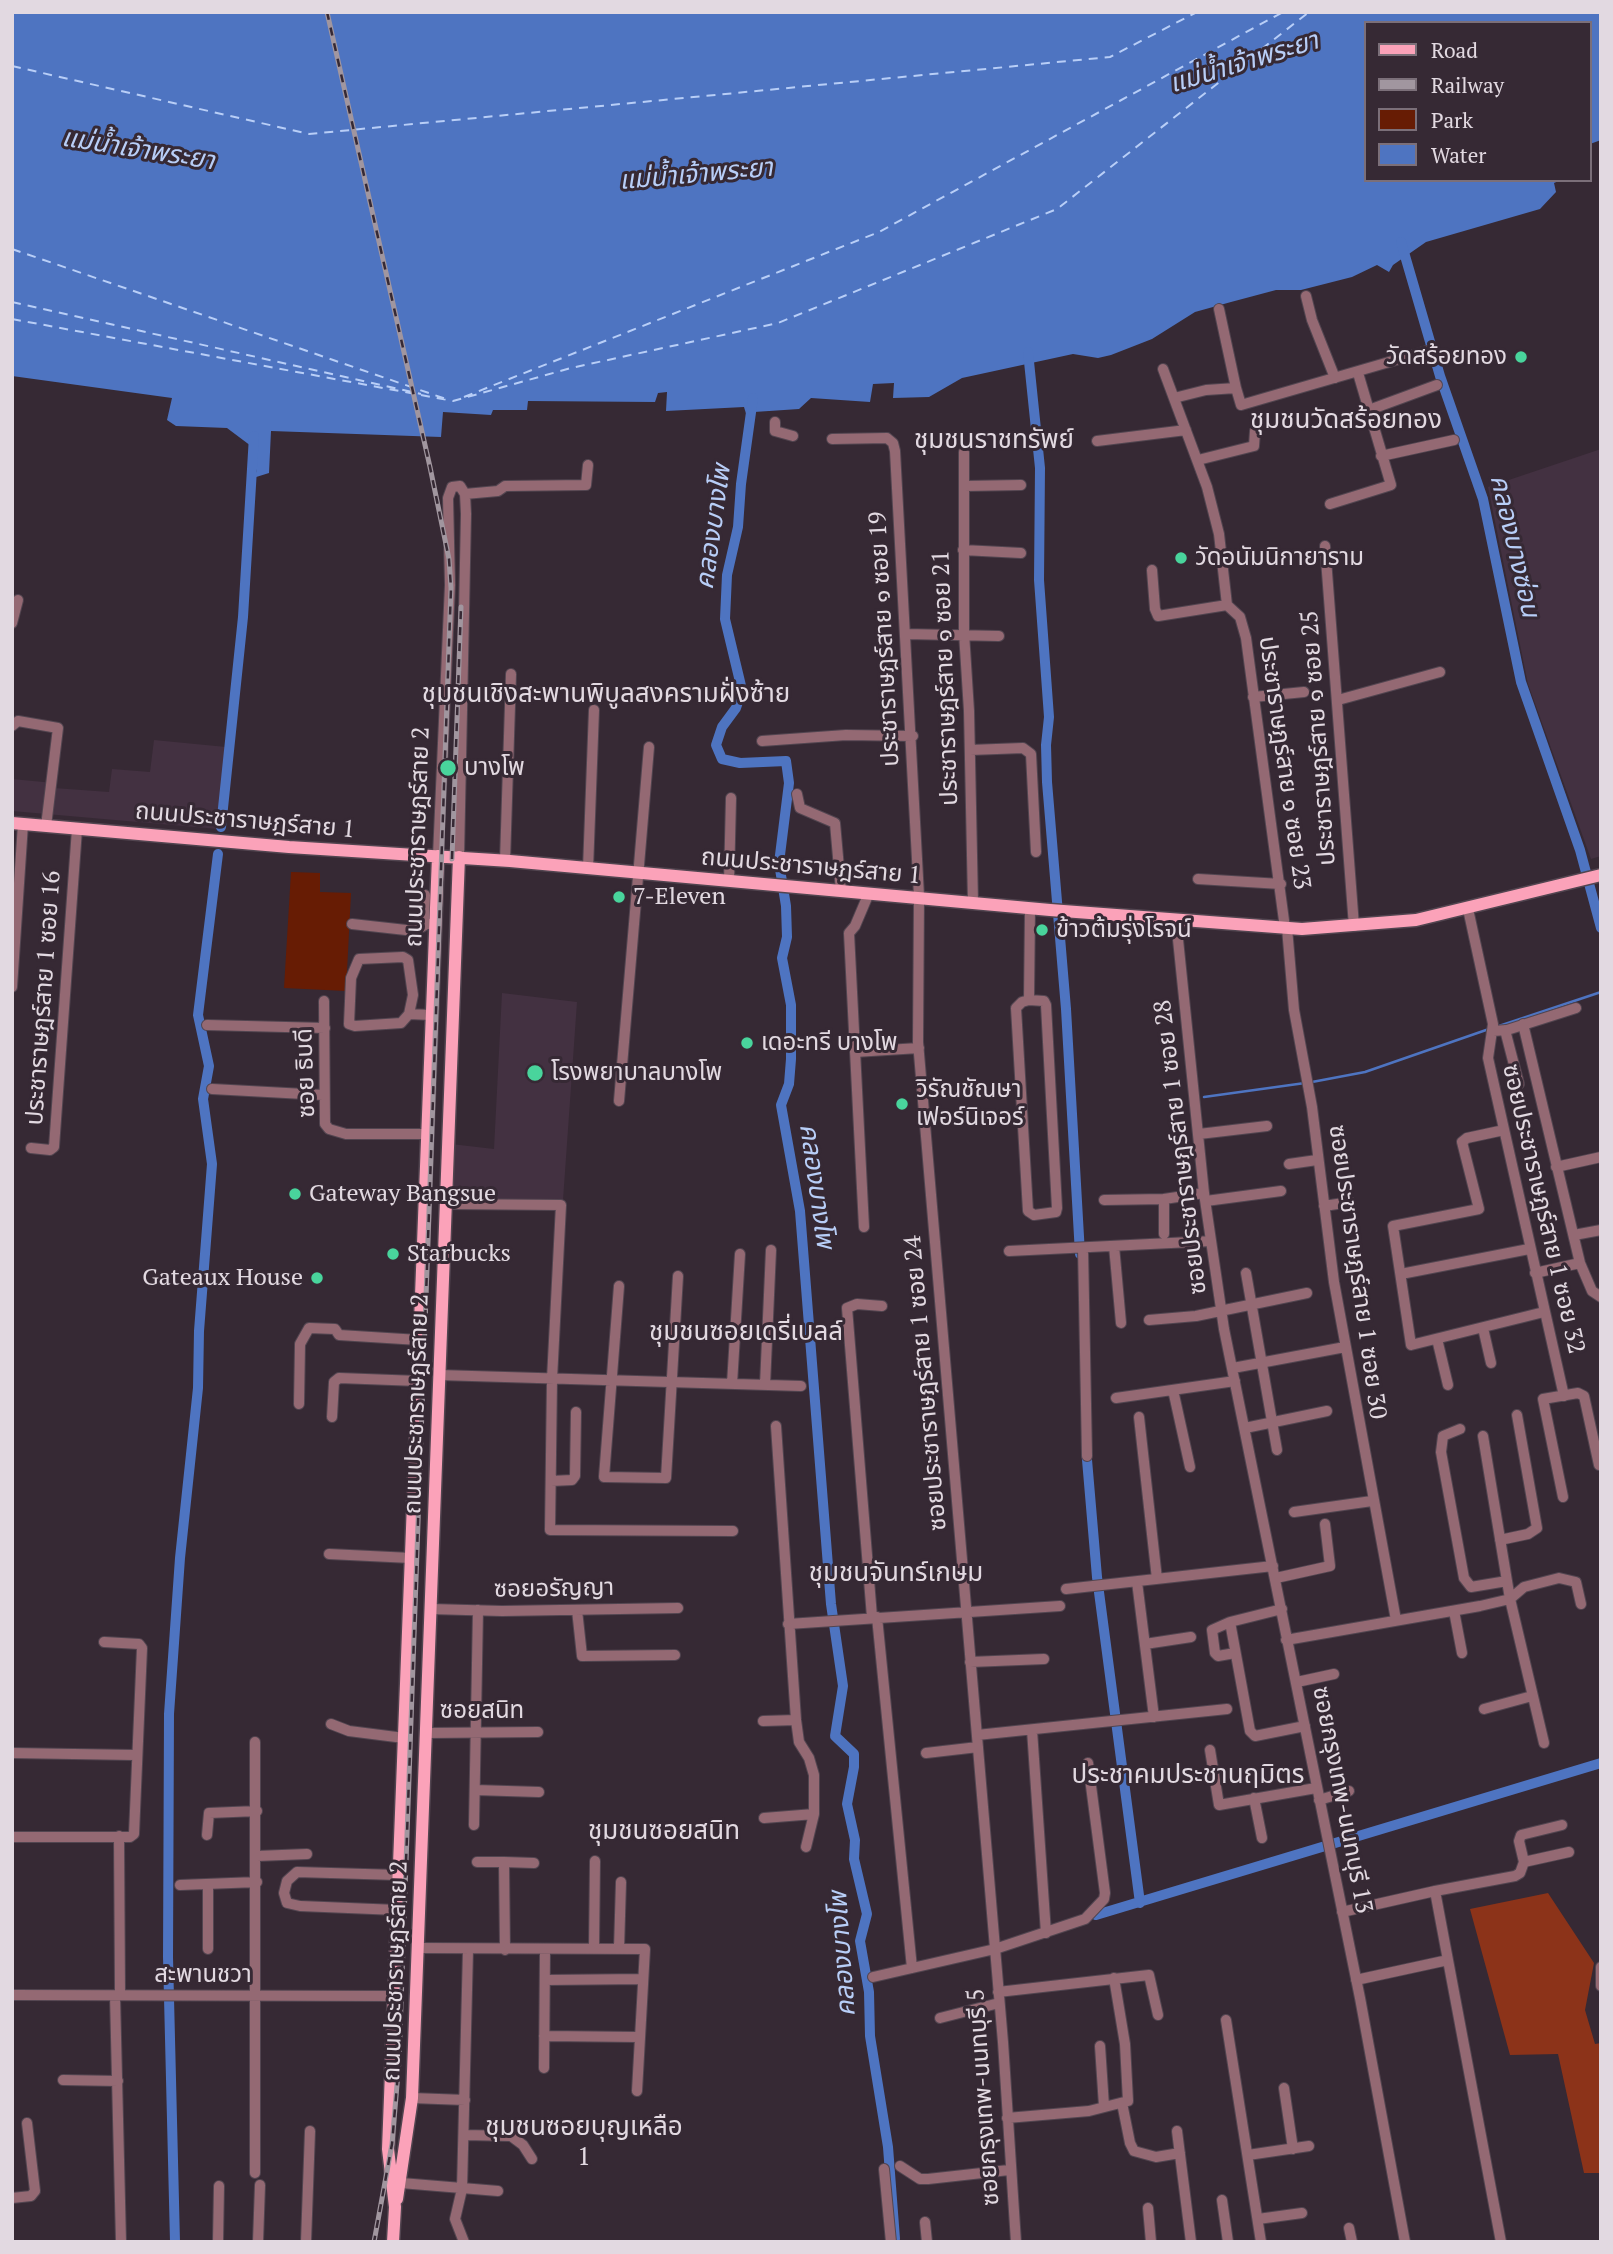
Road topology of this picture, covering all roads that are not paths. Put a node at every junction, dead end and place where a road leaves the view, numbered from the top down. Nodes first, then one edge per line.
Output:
1 (1306, 296) dead end
2 (1219, 309) dead end
3 (1427, 351) dead end
4 (1163, 369) dead end
5 (1358, 373) junction
6 (1335, 378) junction
7 (1437, 385) dead end
8 (1236, 388) junction
9 (1174, 398) junction
10 (1369, 410) junction
11 (775, 422) dead end
12 (1186, 430) junction
13 (1255, 431) dead end
14 (793, 436) dead end
15 (832, 439) dead end
16 (1454, 440) dead end
17 (1097, 441) dead end
18 (964, 452) dead end
19 (1381, 456) junction
20 (1198, 460) junction
21 (587, 465) dead end
22 (1021, 485) dead end
23 (964, 486) junction
24 (465, 494) junction
25 (1330, 504) dead end
26 (1325, 546) dead end
27 (963, 550) junction
28 (1021, 553) dead end
29 (1152, 570) dead end
30 (18, 600) dead end
31 (1227, 605) junction
32 (12, 623) edge
33 (906, 634) junction
34 (999, 636) dead end
35 (964, 638) junction
36 (1440, 672) dead end
37 (511, 674) dead end
38 (1304, 692) dead end
39 (1254, 697) junction
40 (1338, 700) junction
41 (594, 710) dead end
42 (12, 726) edge
43 (913, 736) junction
44 (762, 741) dead end
45 (649, 747) dead end
46 (970, 750) junction
47 (797, 794) dead end
48 (731, 798) dead end
49 (18, 824) edge
50 (46, 826) junction
51 (77, 828) junction
52 (1036, 852) dead end
53 (438, 856) junction
54 (459, 857) junction
55 (505, 861) junction
56 (588, 869) junction
57 (636, 873) junction
58 (1598, 876) edge
59 (1198, 879) dead end
60 (729, 881) junction
61 (1281, 884) junction
62 (841, 891) junction
63 (869, 893) junction
64 (425, 895) dead end
65 (919, 896) junction
66 (973, 903) junction
67 (1030, 908) junction
68 (1468, 909) junction
69 (1176, 920) junction
70 (352, 924) dead end
71 (430, 924) junction
72 (1354, 926) junction
73 (14, 927) edge
74 (1286, 928) junction
75 (12, 987) edge
76 (1029, 1000) junction
77 (324, 1001) dead end
78 (1576, 1008) dead end
79 (409, 1014) junction
80 (431, 1015) junction
81 (1523, 1024) junction
82 (207, 1025) dead end
83 (326, 1028) junction
84 (1493, 1028) junction
85 (1505, 1030) junction
86 (919, 1048) junction
87 (855, 1052) junction
88 (1519, 1084) dead end
89 (212, 1090) dead end
90 (323, 1095) junction
91 (619, 1101) dead end
92 (1267, 1126) dead end
93 (1504, 1130) junction
94 (427, 1134) junction
95 (1199, 1134) junction
96 (31, 1148) dead end
97 (1601, 1157) edge
98 (1317, 1160) junction
99 (1289, 1164) dead end
100 (1556, 1167) junction
101 (1281, 1191) dead end
102 (1205, 1197) junction
103 (1164, 1199) junction
104 (1104, 1200) dead end
105 (1350, 1202) dead end
106 (423, 1203) junction
107 (446, 1204) junction
108 (1324, 1206) junction
109 (864, 1227) dead end
110 (1601, 1230) edge
111 (1164, 1234) dead end
112 (1574, 1235) junction
113 (1211, 1241) junction
114 (1114, 1246) junction
115 (1079, 1248) junction
116 (1529, 1249) junction
117 (771, 1251) dead end
118 (1009, 1251) dead end
119 (740, 1254) dead end
120 (1580, 1263) junction
121 (1246, 1273) dead end
122 (1406, 1273) dead end
123 (1535, 1273) junction
124 (678, 1276) dead end
125 (619, 1286) dead end
126 (1307, 1293) dead end
127 (1601, 1297) edge
128 (1250, 1303) junction
129 (882, 1306) dead end
130 (1221, 1309) junction
131 (1544, 1312) junction
132 (1149, 1320) dead end
133 (1121, 1323) dead end
134 (1483, 1328) junction
135 (1437, 1339) junction
136 (419, 1340) junction
137 (1345, 1348) junction
138 (1261, 1362) junction
139 (1491, 1363) dead end
140 (1233, 1368) junction
141 (439, 1376) junction
142 (552, 1379) junction
143 (418, 1381) junction
144 (611, 1381) junction
145 (1235, 1381) junction
146 (671, 1382) junction
147 (732, 1384) junction
148 (765, 1385) junction
149 (1448, 1385) dead end
150 (801, 1386) dead end
151 (1173, 1390) junction
152 (1564, 1396) junction
153 (1116, 1398) dead end
154 (299, 1404) dead end
155 (1327, 1411) dead end
156 (576, 1412) dead end
157 (1517, 1415) dead end
158 (332, 1417) dead end
159 (1139, 1417) dead end
160 (1272, 1422) junction
161 (776, 1426) dead end
162 (1245, 1428) junction
163 (1460, 1429) dead end
164 (1483, 1436) dead end
165 (1277, 1450) dead end
166 (1087, 1456) dead end
167 (1599, 1465) dead end
168 (1190, 1467) dead end
169 (551, 1481) junction
170 (1563, 1497) dead end
171 (1372, 1501) junction
172 (413, 1508) junction
173 (435, 1508) junction
174 (1294, 1513) dead end
175 (1325, 1524) dead end
176 (733, 1531) dead end
177 (1500, 1540) junction
178 (329, 1554) dead end
179 (411, 1558) junction
180 (1273, 1566) junction
181 (1276, 1578) junction
182 (1157, 1579) junction
183 (1507, 1581) junction
184 (1138, 1582) junction
185 (1066, 1589) dead end
186 (1510, 1599) junction
187 (1581, 1604) dead end
188 (1060, 1606) dead end
189 (678, 1608) dead end
190 (431, 1609) junction
191 (1282, 1609) junction
192 (478, 1610) junction
193 (577, 1610) junction
194 (966, 1611) junction
195 (1454, 1611) junction
196 (874, 1617) junction
197 (1396, 1620) junction
198 (1230, 1622) junction
199 (788, 1623) junction
200 (1191, 1637) dead end
201 (1286, 1640) junction
202 (104, 1642) dead end
203 (1145, 1644) junction
204 (1235, 1653) junction
205 (1462, 1653) dead end
206 (675, 1656) dead end
207 (1044, 1659) dead end
208 (970, 1662) junction
209 (1334, 1674) dead end
210 (1297, 1682) junction
211 (1532, 1696) junction
212 (1227, 1709) dead end
213 (1484, 1709) dead end
214 (1154, 1717) junction
215 (796, 1720) junction
216 (763, 1721) dead end
217 (331, 1724) dead end
218 (1305, 1726) junction
219 (1032, 1730) junction
220 (426, 1732) junction
221 (538, 1732) dead end
222 (477, 1733) junction
223 (977, 1735) junction
224 (404, 1738) junction
225 (255, 1742) dead end
226 (1544, 1743) dead end
227 (978, 1747) junction
228 (1210, 1750) dead end
229 (12, 1753) edge
230 (926, 1753) dead end
231 (135, 1755) junction
232 (1088, 1763) dead end
233 (1316, 1788) junction
234 (475, 1790) junction
235 (1349, 1791) dead end
236 (539, 1793) dead end
237 (1254, 1798) junction
238 (1318, 1800) junction
239 (257, 1811) junction
240 (814, 1814) junction
241 (764, 1818) dead end
242 (474, 1825) dead end
243 (1562, 1825) dead end
244 (207, 1835) dead end
245 (119, 1836) junction
246 (12, 1837) edge
247 (1262, 1838) dead end
248 (806, 1847) dead end
249 (1569, 1852) dead end
250 (307, 1854) dead end
251 (257, 1856) junction
252 (594, 1861) dead end
253 (477, 1862) dead end
254 (504, 1862) junction
255 (1524, 1862) junction
256 (534, 1863) dead end
257 (398, 1875) junction
258 (257, 1882) junction
259 (621, 1882) dead end
260 (208, 1884) junction
261 (180, 1885) dead end
262 (1436, 1891) junction
263 (397, 1910) junction
264 (419, 1911) junction
265 (1342, 1912) junction
266 (1046, 1933) junction
267 (418, 1948) junction
268 (208, 1949) dead end
269 (594, 1949) junction
270 (620, 1949) junction
271 (995, 1949) junction
272 (468, 1950) junction
273 (505, 1950) junction
274 (545, 1951) junction
275 (1448, 1961) junction
276 (1601, 1966) edge
277 (912, 1968) junction
278 (873, 1977) dead end
279 (1114, 1978) junction
280 (643, 1979) junction
281 (545, 1980) junction
282 (1356, 1980) junction
283 (1601, 1986) edge
284 (998, 1992) junction
285 (12, 1995) edge
286 (118, 1996) junction
287 (257, 1996) junction
288 (394, 1996) junction
289 (999, 2003) junction
290 (1158, 2015) dead end
291 (940, 2018) dead end
292 (1226, 2020) dead end
293 (544, 2036) junction
294 (639, 2037) junction
295 (1100, 2046) dead end
296 (544, 2068) dead end
297 (63, 2080) dead end
298 (118, 2081) junction
299 (1284, 2088) dead end
300 (637, 2091) dead end
301 (412, 2098) junction
302 (465, 2100) junction
303 (1122, 2103) junction
304 (1104, 2106) junction
305 (1007, 2118) junction
306 (27, 2123) dead end
307 (310, 2131) dead end
308 (1177, 2131) dead end
309 (464, 2135) junction
310 (1309, 2146) dead end
311 (1293, 2148) junction
312 (1180, 2153) junction
313 (1248, 2155) junction
314 (532, 2159) dead end
315 (900, 2166) dead end
316 (884, 2169) dead end
317 (1009, 2170) junction
318 (255, 2173) dead end
319 (401, 2183) junction
320 (260, 2185) dead end
321 (219, 2186) dead end
322 (462, 2189) junction
323 (498, 2191) dead end
324 (12, 2198) edge
325 (1222, 2200) dead end
326 (395, 2207) junction
327 (1148, 2208) dead end
328 (1302, 2213) dead end
329 (1258, 2219) junction
330 (925, 2222) dead end
331 (1349, 2228) dead end
332 (1501, 2241) edge
333 (121, 2242) edge
334 (218, 2242) edge
335 (258, 2242) edge
336 (306, 2242) edge
337 (393, 2242) edge
338 (464, 2242) edge
339 (891, 2242) edge
340 (927, 2242) edge
341 (1016, 2242) edge
342 (1151, 2242) edge
343 (1191, 2242) edge
344 (1228, 2242) edge
345 (1261, 2242) edge
346 (1352, 2242) edge
347 (1405, 2242) edge
348 (1496, 2242) edge

1 - 6 street
2 - 8 street
3 - 5 street
4 - 9 street, ประชาราษฎร์สาย ๑ ซอย 23
5 - 6 street
5 - 10 street
6 - 8 street
7 - 10 street
8 - 9 street
9 - 12 street, ประชาราษฎร์สาย ๑ ซอย 23
10 - 19 street
11 - 14 street
12 - 17 street
12 - 20 street, ประชาราษฎร์สาย ๑ ซอย 23
13 - 20 street
15 - 33 street, ประชาราษฎร์สาย ๑ ซอย 19
16 - 19 street
18 - 23 street, ประชาราษฎร์สาย ๑ ซอย 21
19 - 25 street
20 - 31 street, ประชาราษฎร์สาย ๑ ซอย 23
21 - 24 street
22 - 23 street
23 - 27 street, ประชาราษฎร์สาย ๑ ซอย 21
24 - 53 street, ถนนประชาราษฎร์สาย 2
24 - 54 street, ถนนประชาราษฎร์สาย 2
26 - 40 street, ประชาราษฎร์สาย ๑ ซอย 25
27 - 28 street
27 - 35 street, ประชาราษฎร์สาย ๑ ซอย 21
29 - 31 street
30 - 32 street
31 - 39 street, ประชาราษฎร์สาย ๑ ซอย 23
33 - 35 street
33 - 43 street, ประชาราษฎร์สาย ๑ ซอย 19
34 - 35 street
35 - 46 street, ประชาราษฎร์สาย ๑ ซอย 21
36 - 40 street
37 - 55 street
38 - 39 street
39 - 61 street, ประชาราษฎร์สาย ๑ ซอย 23
40 - 72 street, ประชาราษฎร์สาย ๑ ซอย 25
41 - 56 street
42 - 50 street
43 - 44 street
43 - 65 street, ประชาราษฎร์สาย ๑ ซอย 19
45 - 57 street
46 - 52 street
46 - 66 street, ประชาราษฎร์สาย ๑ ซอย 21
47 - 62 street
48 - 60 street
49 - 50 main road, ถนนประชาราษฎร์สาย 1
49 - 73 street
50 - 51 main road, ถนนประชาราษฎร์สาย 1
51 - 53 main road, ถนนประชาราษฎร์สาย 1
51 - 96 street, ประชาราษฎร์สาย 1 ซอย 16
53 - 54 main road, ถนนประชาราษฎร์สาย 1
53 - 71 main road, ถนนประชาราษฎร์สาย 2
54 - 55 main road, ถนนประชาราษฎร์สาย 1
54 - 107 main road, ถนนประชาราษฎร์สาย 2
55 - 56 main road, ถนนประชาราษฎร์สาย 1
56 - 57 main road, ถนนประชาราษฎร์สาย 1
57 - 60 main road, ถนนประชาราษฎร์สาย 1
57 - 91 street
58 - 68 main road, ถนนประชาราษฎร์สาย 1
59 - 61 street
60 - 62 main road, ถนนประชาราษฎร์สาย 1
61 - 74 street, ประชาราษฎร์สาย ๑ ซอย 23
62 - 63 main road, ถนนประชาราษฎร์สาย 1
63 - 65 main road, ถนนประชาราษฎร์สาย 1
63 - 87 street
64 - 71 street
65 - 66 main road, ถนนประชาราษฎร์สาย 1
65 - 86 street, ซอยประชาราษฎร์สาย 1 ซอย 24
66 - 67 main road, ถนนประชาราษฎร์สาย 1
67 - 69 main road, ถนนประชาราษฎร์สาย 1
67 - 76 street
68 - 72 main road, ถนนประชาราษฎร์สาย 1
68 - 84 street, ซอยประชาราษฎร์สาย 1 ซอย 32
69 - 74 main road, ถนนประชาราษฎร์สาย 1
69 - 95 street, ซอยประชาราษฎร์สาย 1 ซอย 28
70 - 71 street
71 - 80 main road, ถนนประชาราษฎร์สาย 2
72 - 74 main road, ถนนประชาราษฎร์สาย 1
73 - 75 street
74 - 98 street, ซอยประชาราษฎร์สาย 1 ซอย 30
76 - 76 street
77 - 83 street, ซอย ธิบดี
78 - 81 street
79 - 79 street
79 - 80 street
80 - 94 main road, ถนนประชาราษฎร์สาย 2
81 - 85 street
81 - 100 street
82 - 83 street
83 - 90 street, ซอย ธิบดี
84 - 85 street
84 - 93 street, ซอยประชาราษฎร์สาย 1 ซอย 32
85 - 88 street
86 - 87 street
86 - 194 street, ซอยประชาราษฎร์สาย 1 ซอย 24
87 - 109 street
89 - 90 street
90 - 94 street, ซอย ธิบดี
92 - 95 street
93 - 116 street, ซอยประชาราษฎร์สาย 1 ซอย 32
93 - 135 street
94 - 106 main road, ถนนประชาราษฎร์สาย 2
95 - 102 street, ซอยประชาราษฎร์สาย 1 ซอย 28
97 - 100 street
98 - 99 street
98 - 108 street, ซอยประชาราษฎร์สาย 1 ซอย 30
100 - 112 street
101 - 102 street
102 - 103 street
102 - 113 street, ซอยประชาราษฎร์สาย 1 ซอย 28
103 - 104 street
103 - 111 street
105 - 108 street
106 - 107 main road
106 - 136 main road, ถนนประชาราษฎร์สาย 2
107 - 141 main road, ถนนประชาราษฎร์สาย 2
107 - 142 street
108 - 137 street, ซอยประชาราษฎร์สาย 1 ซอย 30
110 - 112 street
112 - 120 street
113 - 114 street
113 - 130 street, ซอยประชาราษฎร์สาย 1 ซอย 28
114 - 115 street
114 - 133 street
115 - 118 street
115 - 166 street
116 - 122 street
116 - 123 street, ซอยประชาราษฎร์สาย 1 ซอย 32
117 - 148 street
119 - 147 street
120 - 123 street
120 - 127 street
121 - 128 street
123 - 131 street, ซอยประชาราษฎร์สาย 1 ซอย 32
124 - 146 street
125 - 144 street
126 - 128 street
128 - 130 street
128 - 138 street
129 - 196 street
130 - 132 street
130 - 140 street, ซอยประชาราษฎร์สาย 1 ซอย 28
131 - 134 street
131 - 152 street, ซอยประชาราษฎร์สาย 1 ซอย 32
134 - 135 street
134 - 139 street
135 - 149 street
136 - 143 main road, ถนนประชาราษฎร์สาย 2
136 - 154 street
137 - 138 street
137 - 171 street, ซอยประชาราษฎร์สาย 1 ซอย 30
138 - 140 street
138 - 160 street
140 - 145 street, ซอยกรุงเทพ-นนทบุรี 13
141 - 142 street
141 - 173 main road, ถนนประชาราษฎร์สาย 2
142 - 144 street
142 - 169 street
143 - 158 street
143 - 172 main road, ถนนประชาราษฎร์สาย 2
144 - 146 street
144 - 146 street
145 - 151 street
145 - 162 street, ซอยกรุงเทพ-นนทบุรี 13
146 - 147 street
147 - 148 street
148 - 150 street
151 - 153 street
151 - 168 street
152 - 167 street
152 - 170 street
155 - 160 street
156 - 169 street
157 - 177 street
159 - 182 street
160 - 162 street
160 - 165 street
161 - 199 street
162 - 180 street, ซอยกรุงเทพ-นนทบุรี 13
163 - 183 street
164 - 177 street
169 - 176 street
171 - 174 street
171 - 197 street, ซอยประชาราษฎร์สาย 1 ซอย 30
172 - 173 main road
172 - 179 main road, ถนนประชาราษฎร์สาย 2
173 - 190 main road, ถนนประชาราษฎร์สาย 2
175 - 181 street
177 - 183 street
178 - 179 street
179 - 224 main road, ถนนประชาราษฎร์สาย 2
180 - 181 street, ซอยกรุงเทพ-นนทบุรี 13
180 - 182 street
181 - 191 street, ซอยกรุงเทพ-นนทบุรี 13
182 - 184 street
183 - 186 street
184 - 185 street
184 - 203 street
186 - 187 street
186 - 195 street
186 - 211 street
188 - 194 street
189 - 193 street, ซอยอรัญญา
190 - 192 street, ซอยอรัญญา
190 - 220 main road, ถนนประชาราษฎร์สาย 2
191 - 198 street
191 - 201 street, ซอยกรุงเทพ-นนทบุรี 13
192 - 193 street, ซอยอรัญญา
192 - 222 street
193 - 206 street
194 - 196 street
194 - 208 street, ซอยประชาราษฎร์สาย 1 ซอย 24
195 - 197 street
195 - 205 street
196 - 199 street
196 - 277 street
197 - 201 street
198 - 204 street
198 - 204 street
199 - 215 street
200 - 203 street
201 - 210 street, ซอยกรุงเทพ-นนทบุรี 13
202 - 231 street
203 - 214 street
204 - 218 street
207 - 208 street
208 - 223 street, ซอยประชาราษฎร์สาย 1 ซอย 24
209 - 210 street
210 - 218 street, ซอยกรุงเทพ-นนทบุรี 13
211 - 213 street
211 - 226 street
212 - 214 street
214 - 219 street
215 - 216 street
215 - 240 street
217 - 224 street
218 - 233 street, ซอยกรุงเทพ-นนทบุรี 13
219 - 223 street
219 - 266 street
220 - 222 street, ซอยสนิท
220 - 264 main road, ถนนประชาราษฎร์สาย 2
221 - 222 street, ซอยสนิท
222 - 234 street
223 - 227 street, ซอยประชาราษฎร์สาย 1 ซอย 24
224 - 257 main road, ถนนประชาราษฎร์สาย 2
225 - 239 street
227 - 230 street
227 - 271 street, ซอยประชาราษฎร์สาย 1 ซอย 24
228 - 237 street
229 - 231 street
231 - 245 street
232 - 266 street
233 - 237 street
233 - 238 street, ซอยกรุงเทพ-นนทบุรี 13
234 - 236 street
234 - 242 street
235 - 238 street
237 - 247 street
238 - 265 street, ซอยกรุงเทพ-นนทบุรี 13
239 - 244 street
239 - 251 street
240 - 241 street
240 - 248 street
243 - 255 street
245 - 246 street
245 - 286 street
249 - 255 street
250 - 251 street
251 - 258 street
252 - 269 street
253 - 254 street
254 - 256 street
254 - 273 street
255 - 262 street
257 - 263 main road, ถนนประชาราษฎร์สาย 2
257 - 263 street
258 - 260 street
258 - 287 street
259 - 270 street
260 - 261 street
260 - 268 street
262 - 265 street
262 - 275 street
263 - 264 main road
263 - 288 main road, ถนนประชาราษฎร์สาย 2
264 - 267 main road, ถนนประชาราษฎร์สาย 2
265 - 282 street, ซอยกรุงเทพ-นนทบุรี 13
266 - 271 street
267 - 272 street
267 - 301 main road, ถนนประชาราษฎร์สาย 2
269 - 270 street
269 - 274 street
270 - 280 street
271 - 277 street
271 - 284 street, ซอยกรุงเทพ-นนทบุรี 5
272 - 273 street
272 - 302 street
273 - 274 street
274 - 281 street
275 - 282 street
275 - 332 street
276 - 283 street
277 - 278 street
279 - 284 street
279 - 290 street
279 - 303 street
280 - 281 street
280 - 294 street
281 - 293 street
282 - 347 street, ซอยกรุงเทพ-นนทบุรี 13
284 - 289 street, ซอยกรุงเทพ-นนทบุรี 5
285 - 286 street, สะพานชวา
286 - 287 street, สะพานชวา
286 - 298 street
287 - 288 street, สะพานชวา
287 - 318 street
288 - 326 main road, ถนนประชาราษฎร์สาย 2
289 - 291 street
289 - 305 street, ซอยกรุงเทพ-นนทบุรี 5
292 - 313 street
293 - 294 street
293 - 296 street
294 - 300 street
295 - 304 street
297 - 298 street
298 - 333 street
299 - 311 street
301 - 302 street
301 - 319 main road, ถนนประชาราษฎร์สาย 2
302 - 309 street
303 - 304 street
303 - 312 street
304 - 305 street
305 - 317 street, ซอยกรุงเทพ-นนทบุรี 5
306 - 324 street
307 - 336 street
308 - 312 street
309 - 314 street
309 - 322 street
310 - 311 street
311 - 313 street
312 - 343 street
313 - 329 street
315 - 317 street
316 - 339 street
317 - 341 street, ซอยกรุงเทพ-นนทบุรี 5
319 - 322 street
319 - 326 main road, ถนนประชาราษฎร์สาย 2
320 - 335 street
321 - 334 street
322 - 323 street
322 - 338 street
325 - 344 street
326 - 337 main road, ถนนประชาราษฎร์สาย 2
327 - 342 street
328 - 329 street
329 - 345 street
330 - 340 street
331 - 346 street
332 - 348 street

